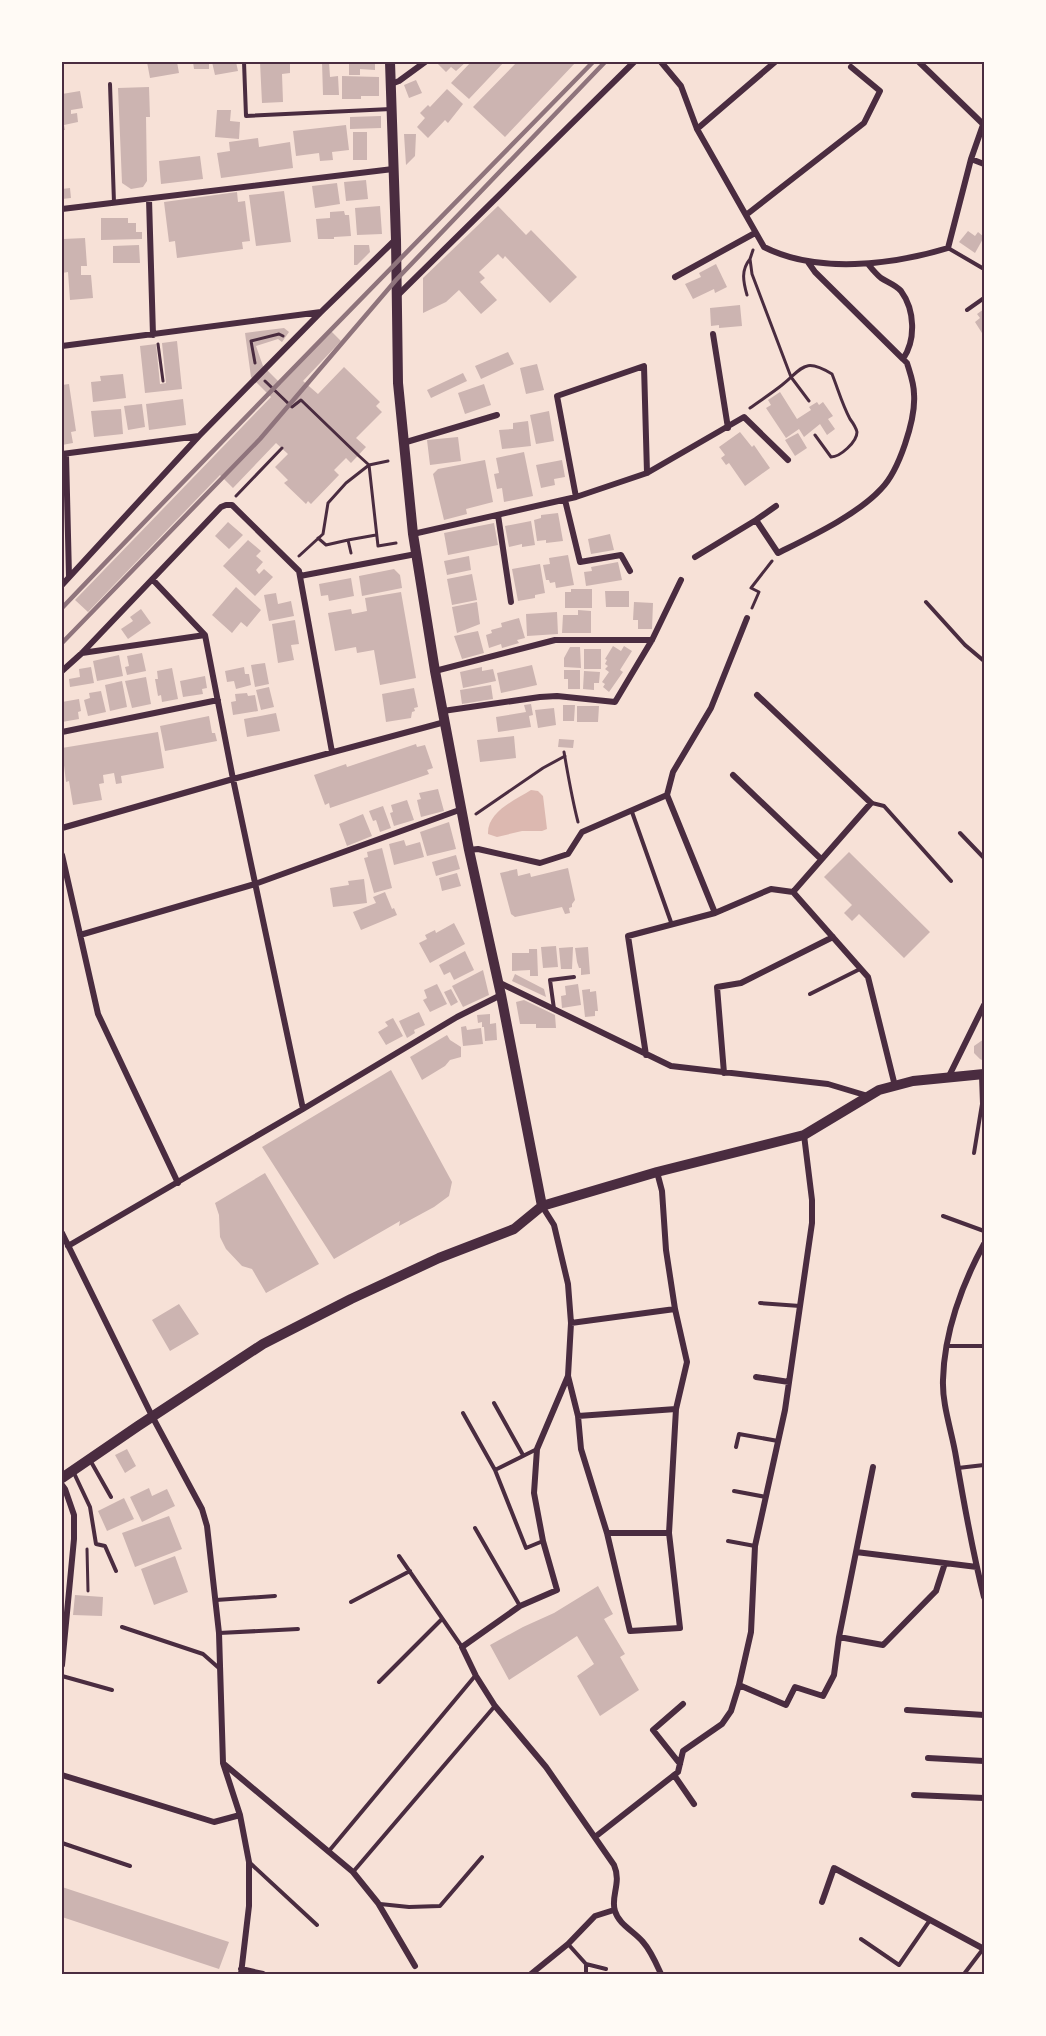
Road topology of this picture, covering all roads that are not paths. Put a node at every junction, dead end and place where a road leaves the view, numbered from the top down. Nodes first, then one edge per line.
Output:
1 (244, 62) edge
2 (390, 62) edge
3 (425, 62) edge
4 (634, 62) edge
5 (661, 62) edge
6 (675, 62) edge
7 (775, 62) edge
8 (919, 62) edge
9 (851, 67) dead end
10 (668, 68) junction
11 (110, 84) dead end
12 (391, 84) junction
13 (392, 109) junction
14 (984, 123) edge
15 (697, 129) junction
16 (970, 159) junction
17 (984, 164) edge
18 (393, 169) junction
19 (149, 199) junction
20 (114, 202) junction
21 (62, 208) edge
22 (746, 215) junction
23 (756, 235) junction
24 (396, 240) junction
25 (948, 248) junction
26 (808, 262) junction
27 (868, 264) junction
28 (984, 269) edge
29 (675, 277) dead end
30 (397, 296) junction
31 (984, 298) edge
32 (967, 310) dead end
33 (321, 312) junction
34 (155, 334) junction
35 (713, 334) dead end
36 (62, 346) edge
37 (903, 359) junction
38 (497, 415) dead end
39 (728, 428) junction
40 (199, 436) junction
41 (403, 443) junction
42 (64, 454) edge
43 (788, 460) dead end
44 (647, 473) junction
45 (576, 497) junction
46 (565, 500) junction
47 (776, 506) dead end
48 (498, 515) junction
49 (756, 520) junction
50 (413, 534) junction
51 (416, 554) junction
52 (695, 557) dead end
53 (630, 571) dead end
54 (300, 576) junction
55 (69, 577) junction
56 (153, 580) junction
57 (681, 580) dead end
58 (62, 585) edge
59 (926, 602) dead end
60 (511, 603) dead end
61 (747, 618) road end
62 (205, 635) junction
63 (652, 640) junction
64 (82, 653) junction
65 (984, 661) edge
66 (62, 671) edge
67 (435, 671) junction
68 (758, 695) dead end
69 (218, 700) junction
70 (444, 717) junction
71 (62, 732) edge
72 (332, 752) junction
73 (733, 775) dead end
74 (233, 779) junction
75 (667, 795) junction
76 (871, 803) junction
77 (462, 809) junction
78 (632, 812) junction
79 (62, 828) edge
80 (960, 832) dead end
81 (469, 850) junction
82 (62, 855) edge
83 (984, 858) edge
84 (821, 859) junction
85 (951, 881) dead end
86 (255, 884) junction
87 (794, 892) junction
88 (715, 913) junction
89 (672, 926) junction
90 (80, 935) junction
91 (833, 937) junction
92 (861, 969) junction
93 (574, 977) dead end
94 (498, 982) junction
95 (810, 994) dead end
96 (501, 995) junction
97 (984, 1005) edge
98 (554, 1009) junction
99 (646, 1055) junction
100 (724, 1072) junction
101 (983, 1074) edge
102 (949, 1076) junction
103 (895, 1086) junction
104 (868, 1096) junction
105 (303, 1109) junction
106 (804, 1135) junction
107 (974, 1153) dead end
108 (657, 1172) junction
109 (178, 1183) junction
110 (542, 1206) junction
111 (943, 1216) dead end
112 (984, 1231) edge
113 (62, 1233) edge
114 (984, 1244) edge
115 (68, 1246) junction
116 (760, 1303) dead end
117 (800, 1306) junction
118 (675, 1309) junction
119 (571, 1323) junction
120 (947, 1346) junction
121 (984, 1346) edge
122 (568, 1376) junction
123 (756, 1377) dead end
124 (789, 1382) junction
125 (494, 1403) dead end
126 (676, 1409) junction
127 (463, 1413) dead end
128 (152, 1416) junction
129 (578, 1416) junction
130 (778, 1441) junction
131 (736, 1447) dead end
132 (537, 1449) junction
133 (523, 1455) junction
134 (89, 1459) junction
135 (984, 1465) edge
136 (873, 1467) dead end
137 (958, 1468) junction
138 (495, 1470) junction
139 (73, 1471) junction
140 (62, 1478) edge
141 (62, 1485) edge
142 (734, 1491) dead end
143 (111, 1497) dead end
144 (766, 1497) junction
145 (475, 1528) dead end
146 (607, 1533) junction
147 (669, 1533) junction
148 (543, 1541) junction
149 (728, 1541) dead end
150 (755, 1546) junction
151 (856, 1552) junction
152 (399, 1556) dead end
153 (945, 1563) junction
154 (978, 1567) junction
155 (116, 1571) dead end
156 (410, 1571) junction
157 (983, 1587) edge
158 (275, 1596) dead end
159 (984, 1597) edge
160 (215, 1600) junction
161 (351, 1602) dead end
162 (520, 1606) junction
163 (442, 1618) junction
164 (122, 1627) dead end
165 (298, 1629) dead end
166 (219, 1633) junction
167 (839, 1636) junction
168 (462, 1647) junction
169 (62, 1665) edge
170 (220, 1669) junction
171 (62, 1676) edge
172 (476, 1676) junction
173 (379, 1682) dead end
174 (739, 1684) junction
175 (112, 1690) dead end
176 (682, 1704) dead end
177 (495, 1706) junction
178 (907, 1710) dead end
179 (984, 1715) edge
180 (928, 1758) dead end
181 (984, 1761) edge
182 (223, 1763) junction
183 (680, 1764) junction
184 (674, 1775) junction
185 (62, 1776) edge
186 (914, 1795) dead end
187 (984, 1798) edge
188 (694, 1804) dead end
189 (240, 1815) junction
190 (595, 1838) junction
191 (62, 1843) edge
192 (329, 1851) junction
193 (482, 1857) dead end
194 (249, 1862) junction
195 (130, 1866) dead end
196 (353, 1872) junction
197 (822, 1902) dead end
198 (378, 1903) junction
199 (614, 1910) junction
200 (930, 1920) junction
201 (317, 1925) dead end
202 (861, 1939) dead end
203 (568, 1944) junction
204 (984, 1949) edge
205 (586, 1964) junction
206 (414, 1966) dead end
207 (606, 1969) dead end
208 (241, 1972) edge
209 (263, 1974) edge
210 (531, 1974) edge
211 (586, 1974) edge
212 (662, 1974) edge
213 (964, 1974) edge

1 - 13 lane
2 - 12 street
3 - 12 street
4 - 30 street
5 - 10 street
6 - 10 street
7 - 15 street
8 - 14 street
9 - 22 street
10 - 15 street
11 - 20 lane
12 - 13 street
13 - 18 street
14 - 16 street
15 - 22 street
16 - 17 street
16 - 25 street
18 - 19 street
18 - 24 street
19 - 20 street
19 - 34 street
20 - 21 street
22 - 23 street
23 - 26 street
23 - 29 street
24 - 30 street
24 - 33 street
25 - 27 street
25 - 28 lane
26 - 27 street
26 - 37 street
27 - 37 street
30 - 41 street
31 - 32 lane
33 - 34 street
33 - 40 street
34 - 36 street
35 - 39 street
37 - 49 street
38 - 41 street
39 - 43 street
39 - 44 street
40 - 42 street
40 - 55 street
41 - 50 street
42 - 55 street
44 - 45 street
44 - 45 street
45 - 46 street
46 - 48 street
46 - 53 street
47 - 49 street
48 - 50 street
48 - 60 street
49 - 52 street
50 - 51 street
51 - 54 street
51 - 67 street
54 - 56 street
54 - 72 street
55 - 58 street
56 - 62 street
56 - 64 street
57 - 63 street
59 - 65 lane
61 - 75 street
62 - 64 street
62 - 69 street
63 - 67 street
63 - 70 street
64 - 66 street
67 - 70 street
68 - 76 street
69 - 71 street
69 - 74 street
70 - 72 street
70 - 77 street
72 - 74 street
73 - 84 street
74 - 79 street
74 - 86 street
75 - 78 street
75 - 88 street
76 - 84 street
76 - 85 lane
77 - 81 street
77 - 86 street
78 - 81 street
78 - 89 lane
80 - 83 lane
81 - 94 street
82 - 90 street
84 - 87 street
86 - 90 street
86 - 105 street
87 - 88 street
87 - 91 street
88 - 89 street
89 - 99 street
90 - 109 street
91 - 92 street
91 - 100 street
92 - 95 lane
92 - 103 street
93 - 98 lane
94 - 96 street
94 - 98 street
96 - 105 street
96 - 110 street
97 - 102 street
98 - 99 street
99 - 100 street
100 - 104 street
101 - 102 street
101 - 107 lane
102 - 103 street
103 - 104 street
104 - 106 street
105 - 109 street
106 - 108 street
106 - 117 street
108 - 110 street
108 - 118 street
109 - 115 street
110 - 119 street
110 - 128 street
111 - 112 lane
113 - 115 street
114 - 120 street
115 - 128 street
116 - 117 lane
117 - 124 street
118 - 119 street
118 - 126 street
119 - 122 street
120 - 121 lane
120 - 137 street
122 - 129 street
122 - 132 street
123 - 124 street
124 - 130 street
125 - 133 lane
126 - 129 street
126 - 147 street
127 - 138 lane
128 - 134 street
128 - 160 street
129 - 146 street
130 - 131 lane
130 - 144 street
132 - 133 lane
132 - 148 street
133 - 138 lane
134 - 139 street
134 - 143 lane
135 - 137 lane
136 - 151 street
137 - 154 street
138 - 148 lane
139 - 140 street
139 - 155 lane
141 - 169 street
142 - 144 lane
144 - 150 street
145 - 162 lane
146 - 147 street
146 - 147 street
148 - 162 street
149 - 150 lane
150 - 174 street
151 - 153 street
151 - 167 street
152 - 156 lane
153 - 154 street
153 - 167 street
154 - 157 street
156 - 161 lane
156 - 163 lane
157 - 159 street
158 - 160 lane
160 - 166 street
162 - 168 street
163 - 168 lane
163 - 173 lane
164 - 170 lane
165 - 166 lane
166 - 170 street
167 - 174 street
168 - 172 street
170 - 182 street
171 - 175 lane
172 - 177 street
172 - 192 lane
174 - 183 street
176 - 183 street
177 - 190 street
177 - 196 lane
178 - 179 street
180 - 181 street
182 - 189 street
182 - 192 street
183 - 184 street
184 - 188 street
184 - 190 street
185 - 189 street
186 - 187 street
189 - 194 street
190 - 199 street
191 - 195 lane
192 - 196 street
193 - 198 lane
194 - 201 lane
194 - 208 street
196 - 198 street
197 - 200 street
198 - 206 street
199 - 203 street
199 - 212 street
200 - 202 lane
200 - 204 street
203 - 205 lane
203 - 210 street
204 - 213 lane
205 - 207 lane
205 - 211 lane
208 - 209 street

